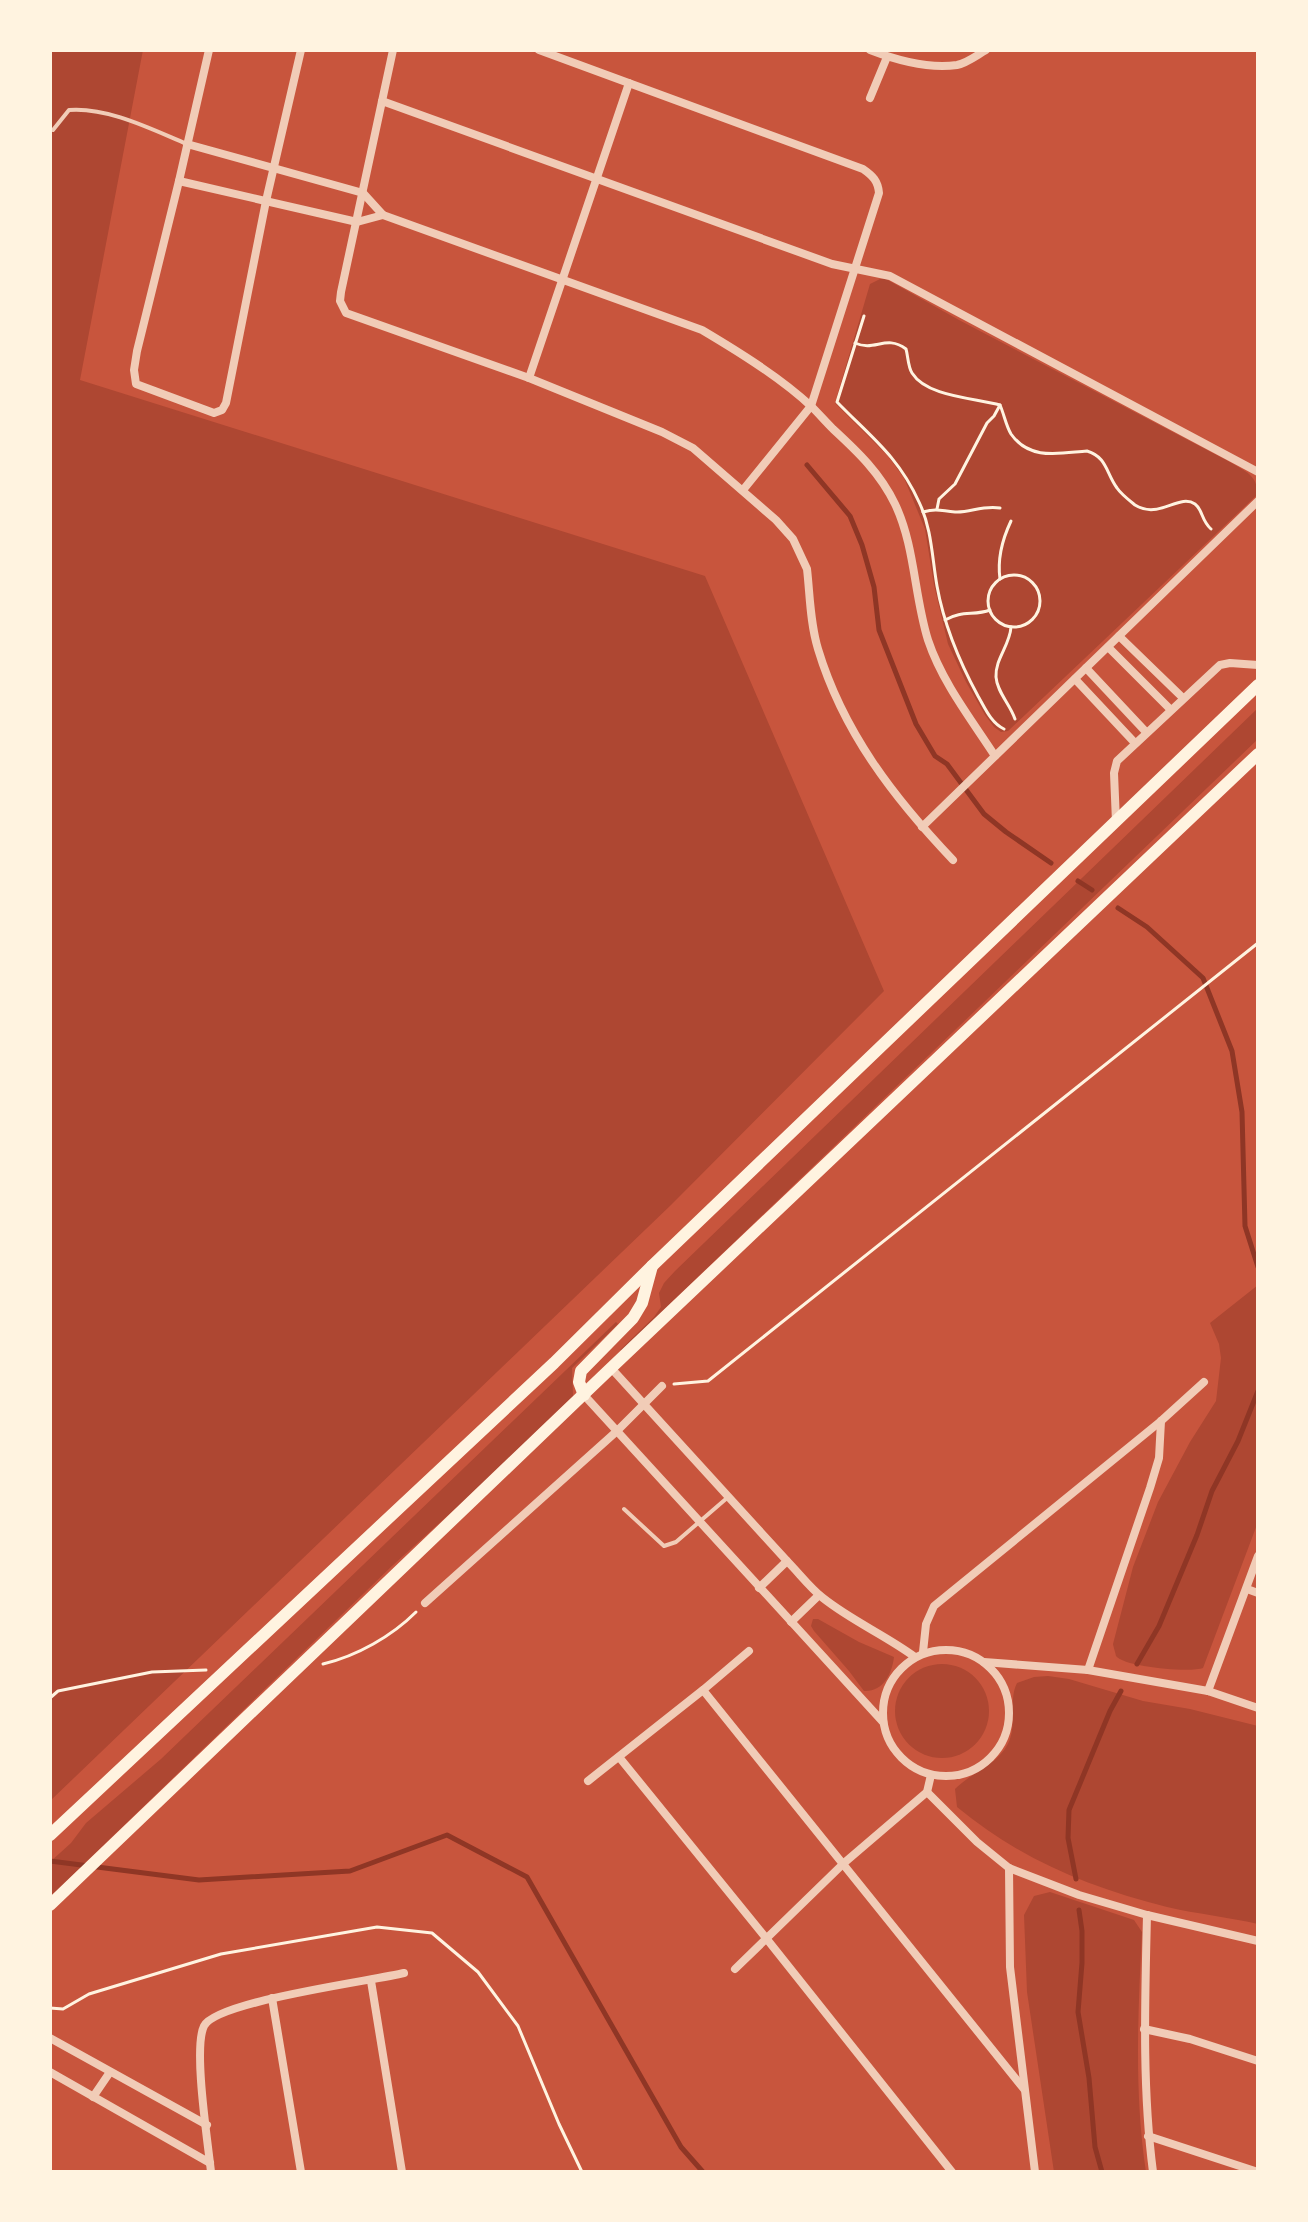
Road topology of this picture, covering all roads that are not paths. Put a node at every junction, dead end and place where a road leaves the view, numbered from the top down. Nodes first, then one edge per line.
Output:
1 (209, 50) edge
2 (301, 50) edge
3 (393, 50) edge
4 (539, 50) edge
5 (870, 50) edge
6 (986, 50) edge
7 (887, 57) junction
8 (629, 83) junction
9 (870, 98) dead end
10 (382, 101) junction
11 (53, 130) dead end
12 (187, 144) junction
13 (275, 168) junction
14 (597, 180) junction
15 (179, 181) junction
16 (363, 193) junction
17 (266, 201) junction
18 (383, 215) junction
19 (357, 222) junction
20 (856, 269) junction
21 (563, 279) junction
22 (529, 378) junction
23 (811, 406) junction
24 (1258, 472) edge
25 (743, 490) junction
26 (1258, 501) edge
27 (1119, 636) junction
28 (1108, 647) junction
29 (1258, 665) edge
30 (1086, 668) junction
31 (1075, 679) junction
32 (1258, 685) edge
33 (1183, 698) junction
34 (1170, 709) junction
35 (1146, 732) junction
36 (1135, 743) junction
37 (1258, 754) edge
38 (995, 756) junction
39 (1116, 822) junction
40 (922, 827) junction
41 (953, 860) dead end
42 (652, 1266) junction
43 (611, 1368) junction
44 (1204, 1382) dead end
45 (662, 1386) road end
46 (584, 1395) junction
47 (644, 1403) junction
48 (1161, 1421) junction
49 (617, 1431) junction
50 (729, 1496) junction
51 (624, 1509) dead end
52 (699, 1522) junction
53 (1258, 1556) edge
54 (787, 1561) junction
55 (759, 1588) junction
56 (1247, 1589) junction
57 (1258, 1593) edge
58 (819, 1595) junction
59 (425, 1603) road end
60 (791, 1622) junction
61 (749, 1651) dead end
62 (919, 1655) junction
63 (984, 1662) junction
64 (1088, 1670) junction
65 (703, 1690) junction
66 (1208, 1691) junction
67 (1258, 1708) edge
68 (883, 1722) junction
69 (619, 1757) junction
70 (931, 1775) junction
71 (588, 1781) dead end
72 (927, 1792) junction
73 (50, 1835) edge
74 (844, 1863) junction
75 (1009, 1868) junction
76 (50, 1905) edge
77 (1147, 1915) junction
78 (766, 1938) junction
79 (1258, 1941) edge
80 (735, 1969) dead end
81 (404, 1973) dead end
82 (371, 1981) junction
83 (272, 1998) junction
84 (1144, 2029) junction
85 (50, 2038) edge
86 (1258, 2061) edge
87 (50, 2072) edge
88 (110, 2072) junction
89 (1024, 2089) junction
90 (93, 2097) junction
91 (207, 2125) junction
92 (1148, 2136) junction
93 (211, 2168) edge
94 (301, 2172) edge
95 (402, 2172) edge
96 (952, 2172) edge
97 (1035, 2172) edge
98 (1153, 2172) edge
99 (1258, 2172) edge

1 - 12 street
2 - 13 street
3 - 10 street
4 - 8 street
5 - 7 street
6 - 7 street
7 - 9 street
8 - 14 street
8 - 20 street
10 - 14 street
10 - 16 street
11 - 12 lane
12 - 13 street
12 - 15 street
13 - 16 street
13 - 17 street
14 - 20 street
14 - 21 street
15 - 17 street
15 - 17 street
16 - 18 street
16 - 19 street
17 - 19 street
18 - 19 street
18 - 21 street
19 - 22 street
20 - 23 street
20 - 24 street
21 - 22 street
21 - 23 street
22 - 25 street
23 - 25 street
23 - 38 street
25 - 40 street
26 - 27 street
27 - 28 street
27 - 33 street
28 - 30 street
28 - 34 street
29 - 33 street
30 - 31 street
30 - 35 street
31 - 36 street
31 - 38 street
32 - 39 main road
33 - 34 street
34 - 35 street
35 - 36 street
36 - 39 street
37 - 43 main road
38 - 40 street
39 - 42 main road
40 - 41 street
42 - 46 main road
42 - 73 main road
43 - 46 main road
43 - 47 street
44 - 48 street
45 - 47 street
46 - 49 street
46 - 76 main road
47 - 49 street
47 - 50 street
48 - 62 street
48 - 64 street
49 - 52 street
49 - 59 street
50 - 52 lane
50 - 54 street
51 - 52 lane
52 - 55 street
53 - 56 street
54 - 55 street
54 - 58 street
55 - 60 street
56 - 57 street
56 - 66 street
58 - 60 street
58 - 62 street
60 - 68 street
61 - 65 street
62 - 63 street
62 - 68 street
63 - 64 street
63 - 70 street
64 - 66 street
65 - 69 street
65 - 74 street
66 - 67 street
68 - 70 street
69 - 71 street
69 - 78 street
70 - 72 street
72 - 74 street
72 - 75 street
74 - 78 street
74 - 89 street
75 - 77 street
75 - 89 street
77 - 79 street
77 - 84 street
78 - 80 street
78 - 96 street
81 - 82 street
82 - 83 street
82 - 95 street
83 - 91 street
83 - 94 street
84 - 86 street
84 - 92 street
85 - 88 street
87 - 90 street
88 - 90 street
88 - 91 street
89 - 97 street
90 - 93 street
91 - 93 street
92 - 98 street
92 - 99 street

